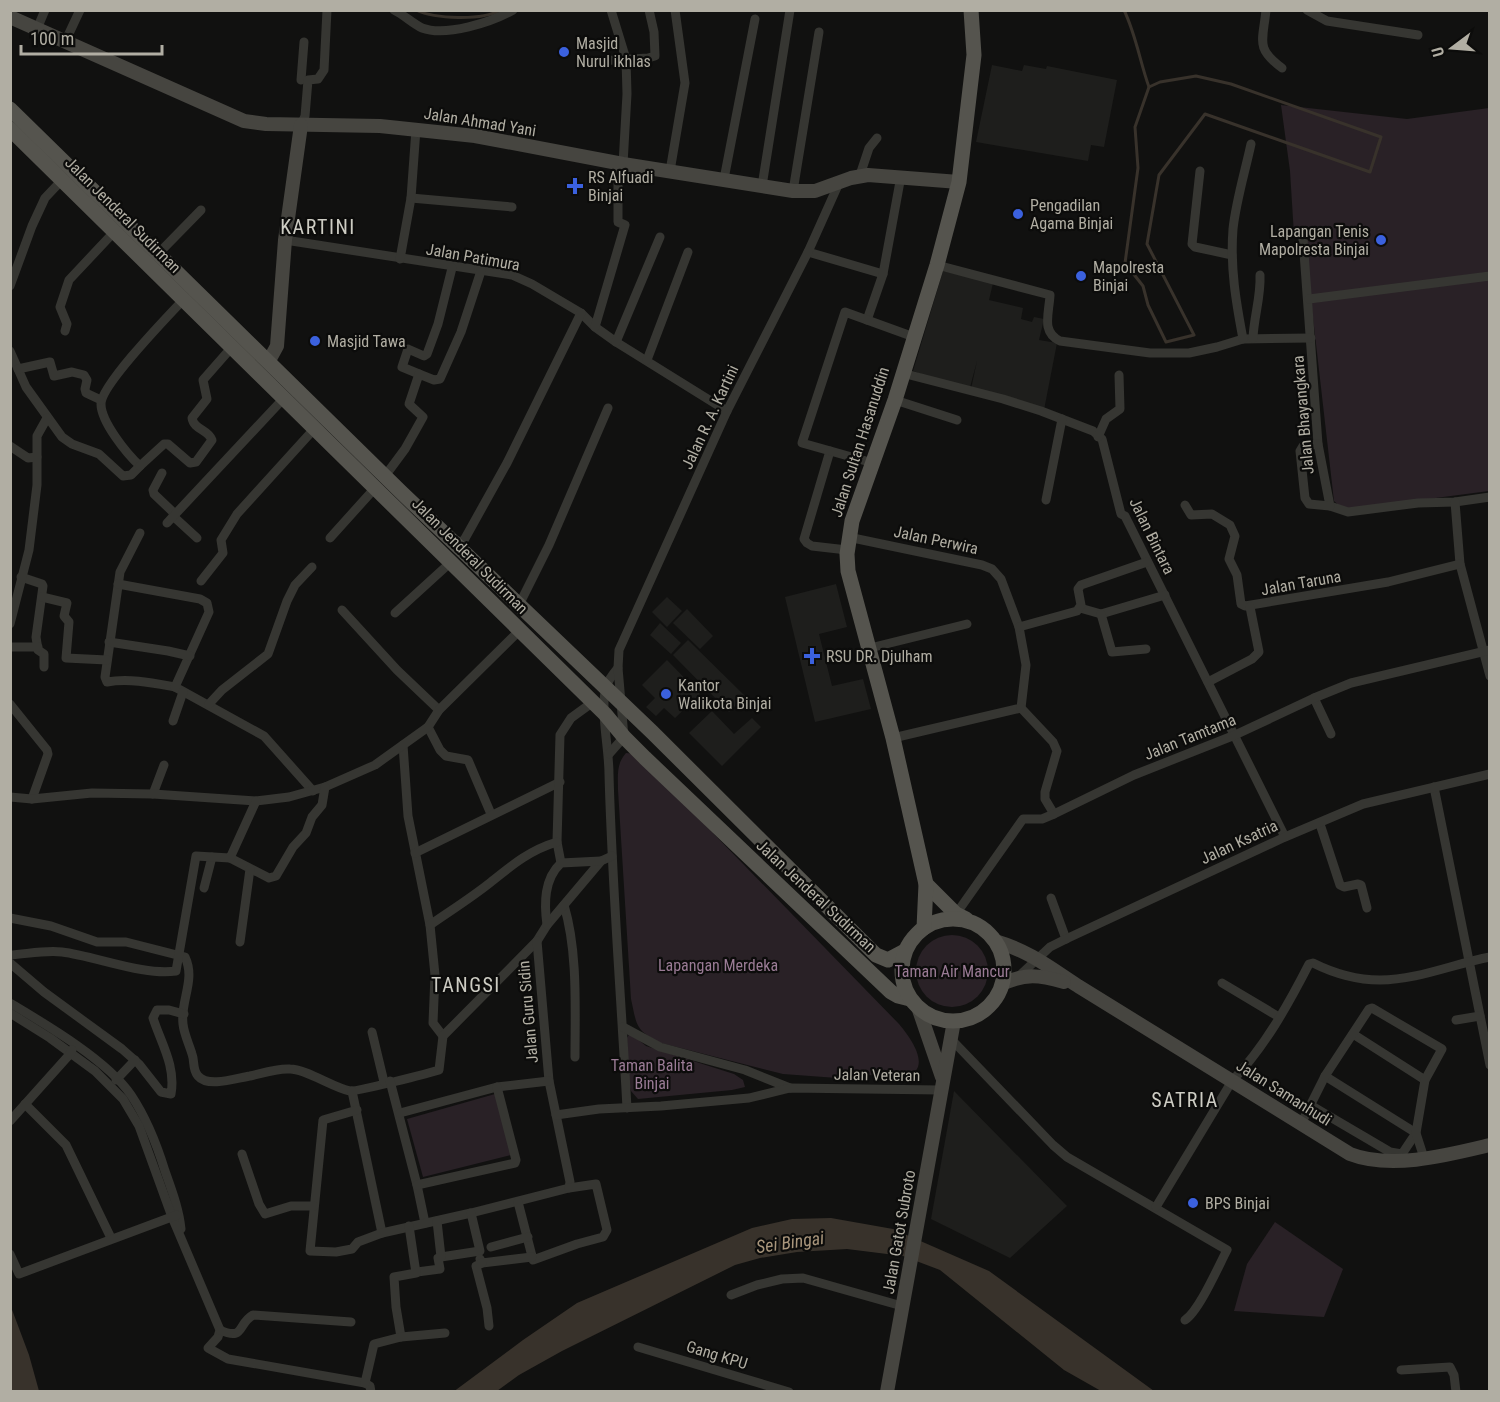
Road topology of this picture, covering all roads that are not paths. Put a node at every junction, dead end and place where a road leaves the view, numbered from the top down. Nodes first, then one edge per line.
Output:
1 (45, 10) edge
2 (80, 10) edge
3 (327, 10) edge
4 (394, 10) edge
5 (513, 10) edge
6 (611, 10) edge
7 (649, 10) edge
8 (675, 10) edge
9 (790, 10) edge
10 (971, 10) edge
11 (1266, 10) edge
12 (1307, 10) edge
13 (10, 17) edge
14 (755, 19) dead end
15 (37, 29) junction
16 (819, 32) dead end
17 (1418, 35) dead end
18 (65, 42) junction
19 (304, 42) dead end
20 (626, 59) junction
21 (599, 61) dead end
22 (1282, 68) dead end
23 (303, 83) junction
24 (10, 109) edge
25 (301, 125) junction
26 (10, 129) edge
27 (417, 129) junction
28 (877, 138) dead end
29 (1251, 144) dead end
30 (620, 163) junction
31 (670, 171) junction
32 (1200, 171) dead end
33 (67, 174) junction
34 (860, 175) junction
35 (901, 176) junction
36 (724, 179) junction
37 (959, 182) junction
38 (840, 183) junction
39 (762, 186) junction
40 (793, 191) junction
41 (411, 198) junction
42 (512, 207) dead end
43 (201, 210) dead end
44 (115, 231) junction
45 (660, 237) dead end
46 (1303, 239) dead end
47 (285, 240) junction
48 (140, 247) junction
49 (688, 252) dead end
50 (808, 252) junction
51 (158, 254) junction
52 (1232, 255) junction
53 (400, 259) junction
54 (937, 264) junction
55 (452, 267) junction
56 (481, 271) junction
57 (883, 274) junction
58 (1260, 275) dead end
59 (1490, 276) edge
60 (10, 286) edge
61 (184, 299) junction
62 (1309, 300) junction
63 (581, 313) junction
64 (867, 320) junction
65 (596, 327) junction
66 (224, 328) junction
67 (65, 331) dead end
68 (914, 337) junction
69 (1248, 338) junction
70 (1311, 338) junction
71 (616, 342) junction
72 (232, 347) junction
73 (10, 351) edge
74 (263, 357) junction
75 (647, 360) junction
76 (18, 369) junction
77 (902, 373) junction
78 (419, 374) junction
79 (1119, 375) dead end
80 (284, 398) junction
81 (101, 400) junction
82 (895, 400) junction
83 (608, 408) dead end
84 (727, 411) junction
85 (47, 418) junction
86 (1062, 419) junction
87 (957, 420) dead end
88 (315, 428) junction
89 (1098, 437) junction
90 (1318, 444) junction
91 (10, 446) edge
92 (830, 451) junction
93 (37, 457) junction
94 (873, 463) junction
95 (140, 466) junction
96 (162, 473) dead end
97 (380, 482) junction
98 (397, 498) junction
99 (1490, 498) edge
100 (1046, 500) dead end
101 (1455, 502) junction
102 (1185, 505) dead end
103 (1330, 506) junction
104 (171, 517) junction
105 (140, 533) dead end
106 (197, 538) dead end
107 (330, 538) dead end
108 (451, 540) junction
109 (848, 543) junction
110 (451, 562) junction
111 (1147, 562) junction
112 (1460, 564) junction
113 (312, 567) dead end
114 (21, 578) junction
115 (201, 581) dead end
116 (118, 584) junction
117 (1165, 595) junction
118 (42, 597) junction
119 (519, 605) junction
120 (1250, 607) junction
121 (1080, 608) junction
122 (342, 610) dead end
123 (11, 612) edge
124 (395, 612) dead end
125 (1101, 614) junction
126 (10, 624) edge
127 (967, 624) dead end
128 (1019, 627) junction
129 (520, 630) junction
130 (109, 642) junction
131 (10, 647) edge
132 (38, 647) junction
133 (870, 648) junction
134 (1146, 649) dead end
135 (1486, 651) edge
136 (190, 656) junction
137 (107, 660) junction
138 (44, 667) dead end
139 (618, 668) junction
140 (1490, 676) edge
141 (1208, 682) junction
142 (606, 688) junction
143 (179, 689) junction
144 (1314, 698) junction
145 (593, 702) junction
146 (10, 704) edge
147 (209, 704) junction
148 (622, 704) junction
149 (1021, 708) junction
150 (439, 710) junction
151 (605, 714) junction
152 (173, 721) dead end
153 (428, 727) junction
154 (1331, 734) dead end
155 (1234, 735) junction
156 (624, 738) junction
157 (893, 738) junction
158 (403, 745) junction
159 (609, 754) junction
160 (164, 765) dead end
161 (1490, 774) edge
162 (560, 782) junction
163 (1434, 787) junction
164 (325, 788) junction
165 (313, 791) junction
166 (712, 792) junction
167 (153, 794) junction
168 (10, 797) edge
169 (32, 799) junction
170 (256, 801) junction
171 (696, 807) junction
172 (491, 814) junction
173 (1054, 814) junction
174 (1320, 824) junction
175 (1285, 837) junction
176 (557, 842) junction
177 (415, 853) junction
178 (612, 856) junction
179 (212, 857) junction
180 (230, 858) junction
181 (601, 861) junction
182 (561, 863) junction
183 (250, 869) junction
184 (926, 884) junction
185 (204, 888) dead end
186 (1051, 898) dead end
187 (564, 905) junction
188 (1367, 908) dead end
189 (956, 914) junction
190 (10, 918) edge
191 (972, 923) junction
192 (430, 925) junction
193 (547, 925) junction
194 (924, 928) junction
195 (1066, 939) junction
196 (537, 940) junction
197 (995, 941) junction
198 (240, 942) dead end
199 (905, 951) junction
200 (10, 956) edge
201 (179, 956) junction
202 (1490, 957) edge
203 (1037, 959) junction
204 (1468, 961) junction
205 (10, 963) edge
206 (1018, 977) junction
207 (1222, 983) dead end
208 (1002, 984) junction
209 (1078, 986) junction
210 (10, 1003) edge
211 (914, 1003) junction
212 (10, 1014) edge
213 (184, 1014) junction
214 (1480, 1016) junction
215 (1279, 1017) junction
216 (1456, 1020) dead end
217 (954, 1021) junction
218 (623, 1027) junction
219 (372, 1032) dead end
220 (1353, 1034) junction
221 (443, 1036) junction
222 (951, 1038) junction
223 (72, 1049) junction
224 (575, 1057) dead end
225 (135, 1060) junction
226 (1490, 1065) edge
227 (1325, 1076) junction
228 (116, 1080) junction
229 (1425, 1080) junction
230 (1232, 1081) junction
231 (387, 1082) junction
232 (549, 1082) junction
233 (941, 1084) junction
234 (497, 1087) junction
235 (790, 1088) junction
236 (352, 1091) junction
237 (25, 1104) junction
238 (1310, 1104) junction
239 (627, 1107) junction
240 (357, 1110) junction
241 (400, 1113) junction
242 (556, 1115) junction
243 (10, 1121) edge
244 (1301, 1124) junction
245 (1416, 1133) junction
246 (1490, 1145) edge
247 (242, 1155) dead end
248 (1382, 1155) junction
249 (1424, 1158) junction
250 (417, 1185) junction
251 (569, 1188) junction
252 (519, 1202) junction
253 (314, 1206) junction
254 (1156, 1207) junction
255 (471, 1213) junction
256 (176, 1215) junction
257 (437, 1221) junction
258 (424, 1223) junction
259 (409, 1226) junction
260 (382, 1233) junction
261 (528, 1237) junction
262 (111, 1238) junction
263 (491, 1247) dead end
264 (478, 1251) junction
265 (10, 1254) edge
266 (441, 1257) junction
267 (532, 1257) junction
268 (482, 1263) junction
269 (417, 1272) junction
270 (731, 1295) dead end
271 (902, 1306) junction
272 (1185, 1320) dead end
273 (351, 1322) dead end
274 (489, 1326) dead end
275 (220, 1329) junction
276 (445, 1333) dead end
277 (401, 1337) junction
278 (638, 1347) dead end
279 (1401, 1370) dead end
280 (365, 1383) junction
281 (371, 1392) edge
282 (789, 1392) edge
283 (887, 1392) edge
284 (1456, 1392) edge

1 - 15 street
2 - 18 street
3 - 23 street
4 - 5 street
6 - 20 street
7 - 20 street
8 - 31 street
9 - 39 street
10 - 37 main road, Jalan Sultan Hasanuddin
11 - 22 street
12 - 17 street
13 - 15 street, Jalan Ahmad Yani
14 - 36 street
15 - 18 street, Jalan Ahmad Yani
16 - 40 street
18 - 25 street, Jalan Ahmad Yani
19 - 23 street
20 - 21 street
20 - 30 street
23 - 25 street
24 - 33 main road, Jalan Jenderal Sudirman
25 - 27 street, Jalan Ahmad Yani
25 - 47 street
26 - 33 main road, Jalan Jenderal Sudirman
27 - 30 street, Jalan Ahmad Yani
27 - 41 street
28 - 34 street
29 - 52 street
30 - 31 street, Jalan Ahmad Yani
30 - 65 street
31 - 36 street, Jalan Ahmad Yani
32 - 52 street
33 - 44 main road, Jalan Jenderal Sudirman
33 - 48 main road, Jalan Jenderal Sudirman
33 - 60 street
34 - 35 street, Jalan Ahmad Yani
34 - 38 street, Jalan Ahmad Yani
35 - 37 street, Jalan Ahmad Yani
35 - 57 street
36 - 39 street, Jalan Ahmad Yani
37 - 54 main road, Jalan Sultan Hasanuddin
38 - 40 street, Jalan Ahmad Yani
38 - 50 street, Jalan R. A. Kartini
39 - 40 street, Jalan Ahmad Yani
41 - 42 street
41 - 53 street
43 - 51 street
44 - 48 main road, Jalan Jenderal Sudirman
44 - 67 street
45 - 71 street
46 - 62 street, Jalan Bhayangkara
47 - 53 street, Jalan Patimura
47 - 74 street
48 - 51 main road, Jalan Jenderal Sudirman
48 - 61 main road, Jalan Jenderal Sudirman
49 - 75 street
50 - 57 street
50 - 84 street, Jalan R. A. Kartini
51 - 66 main road, Jalan Jenderal Sudirman
52 - 69 street
53 - 55 street, Jalan Patimura
54 - 68 main road, Jalan Sultan Hasanuddin
54 - 69 street
55 - 56 street, Jalan Patimura
55 - 78 street
56 - 63 street, Jalan Patimura
56 - 78 street
57 - 64 street
58 - 69 street
59 - 62 street
61 - 66 main road, Jalan Jenderal Sudirman
61 - 81 street
62 - 70 street, Jalan Bhayangkara
63 - 65 street, Jalan Patimura
63 - 108 street
64 - 68 street
64 - 92 street
65 - 71 street, Jalan Patimura
66 - 72 main road, Jalan Jenderal Sudirman
66 - 74 main road, Jalan Jenderal Sudirman
68 - 77 main road, Jalan Sultan Hasanuddin
69 - 70 street
70 - 90 street, Jalan Bhayangkara
71 - 75 street, Jalan Patimura
72 - 80 main road, Jalan Jenderal Sudirman
72 - 95 street
73 - 76 street
74 - 97 main road, Jalan Jenderal Sudirman
75 - 84 street, Jalan Patimura
76 - 81 street
76 - 85 street
77 - 82 main road, Jalan Sultan Hasanuddin
77 - 86 street
78 - 97 street
79 - 89 street
80 - 88 main road, Jalan Jenderal Sudirman
80 - 104 street
81 - 95 street
82 - 87 street
82 - 94 main road, Jalan Sultan Hasanuddin
83 - 119 street
84 - 139 street, Jalan R. A. Kartini
85 - 93 street
85 - 95 street
86 - 89 street
86 - 100 street
88 - 97 main road, Jalan Jenderal Sudirman
88 - 115 street
89 - 111 street, Jalan Bintara
90 - 103 street, Jalan Bhayangkara
90 - 103 street
91 - 93 street
92 - 94 street
92 - 109 street
93 - 114 street
94 - 109 main road, Jalan Sultan Hasanuddin
96 - 104 street
97 - 98 main road, Jalan Jenderal Sudirman
97 - 107 street
98 - 108 main road, Jalan Jenderal Sudirman
98 - 110 main road, Jalan Jenderal Sudirman
99 - 101 street
101 - 103 street
101 - 112 street
102 - 120 street
104 - 106 street
105 - 116 street
108 - 119 main road, Jalan Jenderal Sudirman
109 - 128 street, Jalan Perwira
109 - 133 main road, Jalan Sultan Hasanuddin
110 - 124 street
110 - 129 main road, Jalan Jenderal Sudirman
111 - 117 street, Jalan Bintara
111 - 121 street
112 - 120 street, Jalan Taruna
112 - 135 street
113 - 147 street
114 - 118 street
114 - 123 street
116 - 130 street
116 - 136 street
117 - 125 street
117 - 141 street, Jalan Bintara
118 - 132 street
118 - 137 street
119 - 142 main road, Jalan Jenderal Sudirman
120 - 141 street, Jalan Taruna
121 - 125 street
121 - 128 street
122 - 150 street
123 - 126 street
125 - 134 street
127 - 133 street
128 - 149 street, Jalan Perwira
129 - 145 main road, Jalan Jenderal Sudirman
129 - 150 street
130 - 136 street
130 - 137 street
131 - 132 street
132 - 138 street
133 - 157 main road, Jalan Sultan Hasanuddin
135 - 140 street
135 - 144 street, Jalan Tamtama
136 - 143 street
137 - 143 street
139 - 142 street, Jalan R. A. Kartini
139 - 148 street, Jalan R. A. Kartini
141 - 155 street, Jalan Bintara
142 - 148 main road, Jalan Jenderal Sudirman
142 - 151 street, Jalan R. A. Kartini
143 - 147 street
143 - 152 street
144 - 154 street
144 - 155 street, Jalan Tamtama
145 - 151 main road, Jalan Jenderal Sudirman
145 - 162 street
146 - 169 street
147 - 165 street
148 - 156 street, Jalan R. A. Kartini
148 - 166 main road, Jalan Jenderal Sudirman
149 - 157 street
149 - 173 street
150 - 153 street
151 - 156 main road, Jalan Jenderal Sudirman
151 - 159 street, Jalan R. A. Kartini
153 - 158 street
153 - 172 street
155 - 173 street, Jalan Tamtama
155 - 175 street, Jalan Bintara
156 - 159 street
156 - 171 main road, Jalan Jenderal Sudirman
157 - 184 main road, Jalan Sultan Hasanuddin
158 - 164 street
158 - 177 street
159 - 178 street, Jalan R. A. Kartini
160 - 167 street
161 - 163 street, Jalan Ksatria
162 - 172 street
162 - 176 street
163 - 174 street, Jalan Ksatria
163 - 204 street
164 - 165 street
164 - 183 street
165 - 170 street
166 - 171 main road
166 - 199 main road, Jalan Jenderal Sudirman
167 - 169 street
167 - 170 street
168 - 169 street
170 - 180 street
171 - 211 main road, Jalan Jenderal Sudirman
172 - 177 street
173 - 189 street, Jalan Tamtama
174 - 175 street, Jalan Ksatria
174 - 188 street
175 - 195 street, Jalan Ksatria
176 - 182 street
176 - 192 street
177 - 192 street
178 - 181 street
178 - 218 street, Jalan R. A. Kartini
179 - 180 street
179 - 185 street
179 - 201 street
180 - 183 street
181 - 182 street
181 - 187 street
182 - 193 street
183 - 198 street
184 - 189 main road
184 - 194 main road, Jalan Sultan Hasanuddin
186 - 195 street
187 - 193 street
187 - 224 street
189 - 191 main road
190 - 201 street
191 - 194 main road
191 - 197 main road
192 - 221 street
193 - 196 street
194 - 199 main road
195 - 203 street, Jalan Ksatria
196 - 221 street
196 - 232 street, Jalan Guru Sidin
197 - 203 street, Jalan Samanhudi
197 - 208 main road
199 - 211 main road
200 - 201 street
201 - 213 street
202 - 204 street
203 - 206 street, Jalan Ksatria
203 - 209 street, Jalan Samanhudi
204 - 214 street
204 - 215 street
205 - 225 street
206 - 208 street, Jalan Samanhudi
206 - 209 street, Jalan Samanhudi
207 - 215 street
208 - 217 main road
209 - 230 street, Jalan Samanhudi
210 - 223 street
211 - 217 main road
211 - 233 street, Jalan Gatot Subroto
212 - 223 street
213 - 225 street
213 - 236 street
214 - 216 street
214 - 226 street
215 - 230 street
217 - 222 street, Jalan Gatot Subroto
218 - 235 street
218 - 239 street, Jalan R. A. Kartini
219 - 231 street
220 - 227 street
220 - 229 street
220 - 229 street
221 - 231 street
222 - 233 street, Jalan Gatot Subroto
222 - 254 street
223 - 228 street
223 - 237 street
223 - 256 street
225 - 228 street
227 - 238 street
227 - 245 street
228 - 256 street
229 - 245 street
230 - 244 street, Jalan Samanhudi
230 - 254 street
231 - 236 street
231 - 241 street
232 - 234 street
232 - 242 street, Jalan Guru Sidin
233 - 235 street, Jalan Veteran
233 - 271 street, Jalan Gatot Subroto
234 - 241 street
234 - 250 street
235 - 239 street
236 - 240 street
237 - 243 street
237 - 262 street
238 - 244 street
238 - 248 street
239 - 242 street
240 - 253 street
240 - 260 street
241 - 250 street
242 - 251 street, Jalan Guru Sidin
244 - 248 street, Jalan Samanhudi
245 - 248 street
245 - 249 street
246 - 249 street, Jalan Samanhudi
247 - 253 street
248 - 249 street, Jalan Samanhudi
250 - 258 street
251 - 252 street
251 - 267 street
252 - 255 street
252 - 261 street
253 - 260 street
254 - 272 street
255 - 257 street
255 - 264 street
256 - 262 street
256 - 275 street
257 - 258 street
257 - 266 street
258 - 259 street
259 - 260 street
259 - 269 street
261 - 263 street
261 - 267 street
262 - 265 street
264 - 266 street
264 - 268 street
266 - 269 street
267 - 268 street
268 - 274 street
269 - 277 street
270 - 271 street
271 - 283 street, Jalan Gatot Subroto
273 - 275 street
275 - 280 street
276 - 277 street
277 - 280 street
278 - 282 street, Gang KPU
279 - 284 street
280 - 281 street

